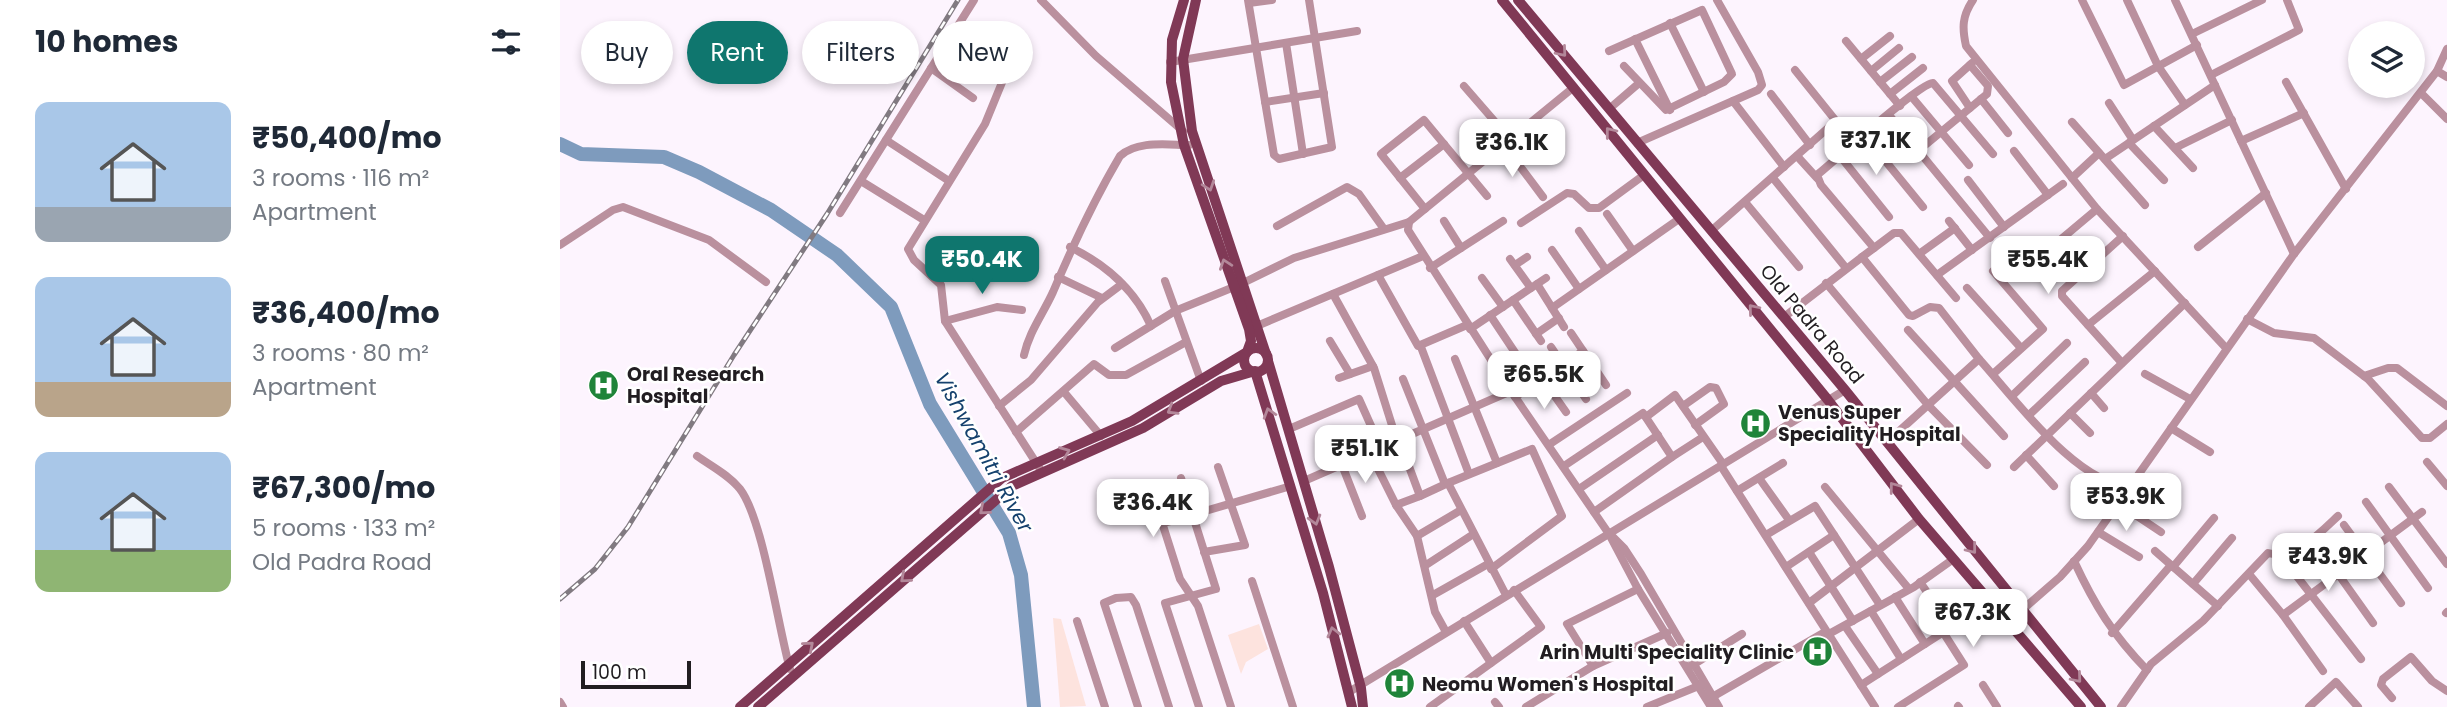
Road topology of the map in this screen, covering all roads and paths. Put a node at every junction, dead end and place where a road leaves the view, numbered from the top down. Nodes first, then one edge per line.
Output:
1 (974, 0) edge
2 (1041, 0) edge
3 (1184, 0) edge
4 (1196, 0) edge
5 (1272, 0) edge
6 (1309, 0) edge
7 (1502, 0) edge
8 (1518, 0) edge
9 (1717, 0) edge
10 (1973, 0) edge
11 (2082, 0) edge
12 (2127, 0) edge
13 (2175, 0) edge
14 (2262, 0) edge
15 (2287, 0) edge
16 (1249, 2) edge
17 (961, 21) edge
18 (1670, 23) junction
19 (1357, 30) dead end
20 (2192, 34) junction
21 (1889, 36) dead end
22 (1316, 38) junction
23 (1635, 39) junction
24 (1846, 41) dead end
25 (1286, 43) junction
26 (2196, 45) junction
27 (1256, 47) junction
28 (1899, 48) dead end
29 (2447, 49) edge
30 (1609, 51) dead end
31 (1912, 57) dead end
32 (1183, 60) junction
33 (1861, 60) junction
34 (1170, 62) junction
35 (1974, 62) junction
36 (933, 65) edge
37 (1624, 66) dead end
38 (2158, 66) junction
39 (931, 68) junction
40 (1923, 68) dead end
41 (1795, 70) dead end
42 (1871, 71) junction
43 (2437, 71) junction
44 (2211, 75) junction
45 (2447, 78) edge
46 (1880, 82) junction
47 (2286, 82) dead end
48 (1001, 84) edge
49 (1638, 85) junction
50 (2215, 85) junction
51 (1464, 86) dead end
52 (1574, 87) junction
53 (2425, 88) edge
54 (1704, 92) junction
55 (1324, 93) junction
56 (1771, 94) dead end
57 (1890, 94) junction
58 (1911, 96) junction
59 (1294, 97) junction
60 (2425, 97) edge
61 (973, 98) dead end
62 (2417, 98) edge
63 (1981, 99) junction
64 (1733, 101) junction
65 (1265, 102) junction
66 (2109, 103) dead end
67 (2185, 105) junction
68 (1900, 106) junction
69 (1970, 107) junction
70 (1609, 109) junction
71 (1670, 110) junction
72 (2304, 113) junction
73 (1962, 115) junction
74 (1889, 116) junction
75 (2447, 119) edge
76 (2232, 120) junction
77 (2072, 122) dead end
78 (2154, 126) junction
79 (1187, 132) junction
80 (1941, 132) junction
81 (2008, 133) dead end
82 (1865, 136) junction
83 (886, 140) junction
84 (2131, 141) junction
85 (2241, 141) junction
86 (1507, 142) junction
87 (1637, 143) junction
88 (1444, 144) junction
89 (1184, 145) junction
90 (1196, 145) junction
91 (1810, 145) junction
92 (2175, 148) junction
93 (2014, 150) dead end
94 (1918, 151) junction
95 (1303, 154) junction
96 (1993, 154) dead end
97 (1797, 156) junction
98 (1840, 156) junction
99 (2102, 156) junction
100 (1969, 165) dead end
101 (1784, 167) junction
102 (2193, 168) dead end
103 (1468, 173) junction
104 (1644, 175) junction
105 (1400, 178) junction
106 (1773, 178) junction
107 (1817, 178) junction
108 (2072, 178) junction
109 (1968, 180) dead end
110 (2164, 180) dead end
111 (860, 181) junction
112 (949, 181) junction
113 (2063, 184) dead end
114 (2346, 190) junction
115 (2266, 193) junction
116 (2048, 195) junction
117 (1488, 196) dead end
118 (1543, 197) dead end
119 (1745, 202) junction
120 (2145, 205) dead end
121 (1923, 207) dead end
122 (1425, 209) junction
123 (2097, 209) junction
124 (840, 213) dead end
125 (1607, 214) dead end
126 (1889, 217) dead end
127 (1679, 219) junction
128 (924, 220) junction
129 (1444, 221) dead end
130 (1503, 221) dead end
131 (1409, 222) junction
132 (1521, 223) dead end
133 (1277, 226) dead end
134 (2004, 227) junction
135 (1384, 229) junction
136 (1579, 231) dead end
137 (1711, 231) junction
138 (2123, 236) junction
139 (1990, 237) junction
140 (560, 245) edge
141 (1070, 247) junction
142 (2198, 247) dead end
143 (1461, 248) junction
144 (1874, 248) junction
145 (1552, 250) dead end
146 (1972, 250) junction
147 (1633, 251) junction
148 (1919, 254) junction
149 (2294, 254) junction
150 (1423, 256) junction
151 (1527, 257) dead end
152 (1862, 257) junction
153 (1799, 267) dead end
154 (1430, 268) junction
155 (1846, 268) junction
156 (1606, 270) junction
157 (1993, 271) dead end
158 (2155, 271) junction
159 (2022, 272) dead end
160 (1378, 275) junction
161 (1937, 275) junction
162 (1058, 276) junction
163 (1482, 278) dead end
164 (1546, 278) dead end
165 (1165, 281) dead end
166 (766, 282) dead end
167 (1826, 282) junction
168 (1122, 284) junction
169 (1238, 285) junction
170 (1534, 286) junction
171 (1967, 288) dead end
172 (1579, 289) junction
173 (1333, 294) junction
174 (1102, 298) junction
175 (1956, 298) dead end
176 (1513, 300) junction
177 (2185, 303) junction
178 (1503, 307) junction
179 (1552, 308) junction
180 (1022, 310) dead end
181 (1175, 311) junction
182 (1490, 315) junction
183 (1784, 317) junction
184 (1559, 318) junction
185 (2247, 319) junction
186 (945, 321) junction
187 (2088, 325) junction
188 (1152, 326) junction
189 (1469, 327) junction
190 (1253, 328) junction
191 (1908, 330) dead end
192 (1330, 341) dead end
193 (1186, 342) junction
194 (2067, 343) dead end
195 (1421, 347) junction
196 (1551, 347) dead end
197 (1115, 348) dead end
198 (2021, 348) junction
199 (2227, 348) junction
200 (1583, 351) junction
201 (1247, 352) junction
202 (1024, 355) dead end
203 (1267, 357) junction
204 (1455, 359) dead end
205 (1979, 359) junction
206 (1520, 360) dead end
207 (1530, 361) dead end
208 (2085, 362) dead end
209 (2122, 363) junction
210 (1563, 365) junction
211 (1373, 366) junction
212 (1255, 371) junction
213 (1350, 374) junction
214 (1993, 374) junction
215 (2145, 374) dead end
216 (2364, 376) junction
217 (1339, 378) dead end
218 (1403, 379) dead end
219 (1542, 379) junction
220 (1201, 381) junction
221 (1954, 382) junction
222 (1606, 385) dead end
223 (1845, 390) junction
224 (1064, 392) junction
225 (1627, 393) dead end
226 (2091, 393) junction
227 (1513, 394) junction
228 (2012, 396) junction
229 (2190, 398) junction
230 (1586, 399) dead end
231 (1828, 400) junction
232 (1928, 405) junction
233 (999, 406) junction
234 (1474, 406) junction
235 (1683, 406) junction
236 (2447, 406) edge
237 (2105, 408) dead end
238 (1566, 412) dead end
239 (2070, 413) junction
240 (2029, 415) junction
241 (1448, 416) junction
242 (1646, 417) junction
243 (2447, 424) edge
244 (1695, 425) junction
245 (1422, 428) junction
246 (2171, 428) junction
247 (1289, 429) junction
248 (1016, 432) junction
249 (2090, 433) dead end
250 (1658, 435) junction
251 (2048, 435) junction
252 (1101, 436) junction
253 (2004, 436) dead end
254 (1703, 437) junction
255 (1397, 438) junction
256 (1887, 442) junction
257 (1550, 444) junction
258 (1380, 446) junction
259 (1368, 452) junction
260 (2210, 452) dead end
261 (2026, 455) junction
262 (697, 456) dead end
263 (1672, 457) junction
264 (2427, 462) dead end
265 (1497, 463) junction
266 (1783, 463) dead end
267 (1342, 465) junction
268 (1722, 465) junction
269 (1987, 465) dead end
270 (1564, 466) junction
271 (1218, 467) dead end
272 (2014, 467) dead end
273 (1039, 468) junction
274 (1469, 474) junction
275 (1181, 478) dead end
276 (1759, 478) junction
277 (1304, 481) junction
278 (1446, 483) junction
279 (2054, 485) dead end
280 (2133, 485) junction
281 (1291, 486) junction
282 (2447, 486) edge
283 (1825, 487) dead end
284 (2389, 487) dead end
285 (1579, 489) junction
286 (1152, 491) dead end
287 (1737, 491) junction
288 (1420, 496) junction
289 (2366, 502) dead end
290 (2119, 504) junction
291 (1396, 505) junction
292 (1231, 506) junction
293 (1461, 510) junction
294 (1594, 512) junction
295 (2422, 512) dead end
296 (1362, 516) dead end
297 (2338, 516) dead end
298 (1193, 517) junction
299 (2214, 518) dead end
300 (1919, 519) junction
301 (2413, 519) junction
302 (1789, 520) junction
303 (1164, 523) junction
304 (2344, 525) dead end
305 (2098, 532) junction
306 (2161, 532) dead end
307 (1609, 534) junction
308 (1472, 535) junction
309 (1766, 535) junction
310 (1834, 535) junction
311 (1417, 536) junction
312 (2390, 536) junction
313 (2232, 538) dead end
314 (2314, 540) junction
315 (1878, 550) junction
316 (2155, 551) dead end
317 (1204, 552) junction
318 (1810, 552) junction
319 (2366, 554) junction
320 (2139, 557) dead end
321 (1952, 560) junction
322 (2074, 561) junction
323 (2285, 561) dead end
324 (2447, 564) edge
325 (1426, 565) junction
326 (1489, 566) junction
327 (2172, 566) junction
328 (1786, 567) junction
329 (1856, 567) junction
330 (2249, 574) junction
331 (2339, 575) junction
332 (1252, 581) dead end
333 (1920, 582) junction
334 (2193, 584) junction
335 (1832, 586) junction
336 (2428, 588) dead end
337 (1638, 589) junction
338 (1909, 589) junction
339 (1514, 590) junction
340 (1433, 595) junction
341 (1506, 595) junction
342 (2311, 595) junction
343 (1191, 596) junction
344 (1895, 597) junction
345 (1809, 603) junction
346 (1989, 603) junction
347 (2401, 603) dead end
348 (1880, 605) junction
349 (2218, 606) junction
350 (1871, 611) junction
351 (2021, 611) junction
352 (2283, 615) junction
353 (1077, 621) dead end
354 (1465, 621) junction
355 (1849, 623) junction
356 (2373, 623) dead end
357 (1947, 629) junction
358 (1446, 632) junction
359 (2112, 632) junction
360 (1667, 633) junction
361 (1826, 633) junction
362 (1742, 634) dead end
363 (1924, 644) junction
364 (1901, 659) junction
365 (2361, 659) dead end
366 (1491, 663) junction
367 (788, 664) junction
368 (1593, 666) junction
369 (1692, 666) junction
370 (2147, 670) junction
371 (2323, 671) dead end
372 (1878, 674) junction
373 (792, 677) junction
374 (1700, 685) junction
375 (1861, 685) junction
376 (1983, 685) dead end
377 (1361, 688) junction
378 (2447, 691) edge
379 (1349, 692) junction
380 (1714, 696) junction
381 (2392, 698) dead end
382 (560, 702) edge
383 (2076, 705) edge
384 (563, 707) edge
385 (740, 707) edge
386 (758, 707) edge
387 (1105, 707) edge
388 (1138, 707) edge
389 (1169, 707) edge
390 (1199, 707) edge
391 (1231, 707) edge
392 (1293, 707) edge
393 (1352, 707) edge
394 (1363, 707) edge
395 (1430, 707) edge
396 (1525, 707) edge
397 (1647, 707) edge
398 (1711, 707) edge
399 (1719, 707) edge
400 (1875, 707) edge
401 (1898, 707) edge
402 (1997, 707) edge
403 (2101, 707) edge
404 (2121, 707) edge
405 (2309, 707) edge
406 (2358, 707) edge

1 - 17 street
2 - 79 street
3 - 34 main road
4 - 32 main road
5 - 16 street
6 - 22 street
7 - 52 main road, Old Padra Road
8 -> 70 main road, Old Padra Road
9 - 64 street
10 - 35 street
11 - 38 street
12 - 38 street
13 - 20 street
14 - 20 street
15 - 44 street
16 - 27 street
18 - 23 street
18 - 54 street
18 - 54 street
19 - 22 street
20 - 26 street
21 - 33 street
22 - 25 street
22 - 55 street
23 - 30 street
23 - 71 street
24 - 33 street
25 - 27 street
25 - 59 street
26 - 38 street
26 - 44 street
27 - 32 street
27 - 65 street
28 - 42 street
29 - 43 street
31 - 46 street
32 - 34 street
32 - 79 main road
33 - 42 street
34 - 79 main road
35 - 63 street
35 - 69 street
35 - 108 street
36 - 39 street
37 - 49 street
38 - 67 street
39 - 61 street
39 - 83 street
40 - 57 street
41 - 91 street
42 - 46 street
43 - 45 street
43 - 53 street
44 - 50 street
46 - 57 street
47 - 72 street
48 - 112 street
49 - 70 street
49 - 71 street
50 - 67 street
50 - 76 street
51 - 86 street
52 - 86 street
104 -> 52 main road, Old Padra Road
54 - 71 street
55 - 59 street
55 - 95 street
56 - 91 street
57 - 68 street
58 - 68 street
58 - 73 street
58 - 80 street
59 - 65 street
59 - 95 street
60 - 75 street
62 - 114 street
63 - 69 street
63 - 81 street
64 - 87 street
64 - 101 street
65 - 95 street
66 - 84 street
67 - 78 street
68 - 74 street
69 - 73 street
70 - 87 main road, Old Padra Road
72 - 85 street
72 - 114 street
73 - 80 street
73 - 96 street
74 - 82 street
74 - 94 street
76 - 85 street
76 - 92 street
77 - 99 street
78 - 84 street
78 - 92 street
79 - 89 main road
79 - 90 main road
80 - 94 street
80 - 100 street
82 - 98 street
82 - 121 street
83 - 111 street
83 - 112 street
84 - 99 street
84 - 110 street
85 - 115 street
86 - 103 street
86 - 118 street
87 - 137 main road, Old Padra Road
88 - 103 street
88 - 105 street
88 - 105 street
89 - 90 street
89 - 141 street
169 -> 89 main road
90 -> 169 main road
91 - 97 street
92 - 102 street
93 - 116 street
94 - 139 street
97 - 101 street
97 - 107 street
98 - 107 street
98 - 126 street
99 - 108 street
99 - 120 street
101 - 106 street
103 - 117 street
103 - 122 street
104 - 127 main road, Old Padra Road
104 - 132 street
105 - 122 street
106 - 119 street
106 - 155 street
107 - 144 street
108 - 123 street
109 - 134 street
111 - 124 street
111 - 128 street
112 - 128 street
113 - 116 street
114 - 149 street
115 - 142 street
115 - 149 street
116 - 134 street
119 - 137 street
119 - 153 street
122 - 131 street
123 - 138 street
123 - 159 street
125 - 147 street
127 - 147 street
231 -> 127 main road, Old Padra Road
128 - 186 street
129 - 143 street
130 - 143 street
131 - 135 street
131 - 150 street
133 - 135 street
134 - 139 street
135 - 169 street
136 - 156 street
137 - 183 main road, Old Padra Road
138 - 158 street
138 - 187 street
139 - 146 street
140 - 166 street
141 - 162 street
141 - 168 street
143 - 154 street
144 - 148 street
144 - 152 street
145 - 172 street
146 - 148 street
146 - 161 street
147 - 156 street
148 - 161 street
149 - 185 street
150 - 154 street
150 - 160 street
151 - 170 street
152 - 155 street
152 - 205 street
154 - 189 street
155 - 167 street
156 - 172 street
157 - 198 street
158 - 177 street
158 - 187 street
160 - 173 street
160 - 195 street
161 - 175 street
162 - 174 street
162 - 202 street
163 - 178 street
164 - 170 street
165 - 181 street
167 - 183 street
167 - 232 street
168 - 174 street
168 - 188 street
169 - 181 street
169 - 190 main road
170 - 176 street
170 - 179 street
171 - 198 street
172 - 179 street
173 - 190 street
173 - 211 street
174 - 233 street
176 - 178 street
176 - 184 street
177 - 199 street
177 - 209 street
178 - 182 street
179 - 184 street
180 - 186 street
181 - 188 street
181 - 193 street
182 - 189 street
182 - 206 street
183 - 223 main road, Old Padra Road
184 - 200 street
185 - 199 street
185 - 216 street
186 - 233 street
187 - 209 street
188 - 197 street
189 - 195 street
189 - 227 street
190 - 201 main road
190 - 203 main road
191 - 221 street
192 - 213 street
193 - 220 street
193 - 224 street
194 - 228 street
195 - 241 street
196 - 210 street
198 - 214 street
199 - 229 street
200 - 210 street
200 - 222 street
201 - 203 main road
201 - 212 main road
201 - 220 main road
203 - 212 main road
203 - 247 main road
204 - 234 street
205 - 214 street
205 - 221 street
207 - 219 street
208 - 240 street
209 - 226 street
210 - 219 street
210 - 230 street
211 - 213 street
211 - 255 street
212 -> 273 main road
281 -> 212 main road
213 - 217 street
214 - 228 street
215 - 229 street
216 - 236 street
216 - 243 street
218 - 245 street
219 - 227 street
219 - 238 street
220 - 252 main road
221 - 232 street
221 - 253 street
223 - 231 street
223 - 256 main road, Old Padra Road
224 - 248 street
224 - 252 street
225 - 257 street
226 - 237 street
226 - 239 street
227 - 234 street
227 - 257 street
228 - 240 street
229 - 246 street
231 - 268 street
300 -> 231 main road, Old Padra Road
232 - 256 street
232 - 269 street
233 - 248 street
234 - 241 street
234 - 265 street
235 - 242 street
235 - 244 street
235 - 244 street
239 - 249 street
239 - 251 street
240 - 251 street
241 - 245 street
241 - 274 street
242 - 250 street
242 - 270 street
244 - 254 street
245 - 255 street
245 - 278 street
246 - 260 street
246 - 280 street
247 - 258 street
247 - 277 main road
248 - 273 street
250 - 263 street
250 - 285 street
251 - 261 street
251 - 280 street
273 -> 252 main road
254 - 263 street
254 - 268 street
255 - 258 street
255 - 288 street
256 -> 351 main road, Old Padra Road
257 - 270 street
258 - 259 street
259 - 267 street
259 - 291 street
261 - 272 street
261 - 279 street
262 - 367 street
263 - 294 street
264 - 282 street
265 - 274 street
265 - 326 street
266 - 276 street
267 - 277 street
267 - 296 street
268 - 287 street
268 - 307 street
270 - 285 street
271 - 292 street
367 -> 273 main road
273 -> 373 main road
274 - 278 street
275 - 298 street
276 - 287 street
276 - 302 street
277 -> 377 main road
278 - 288 street
278 - 293 street
280 - 290 street
281 - 292 street
379 -> 281 main road
283 - 315 street
284 - 301 street
285 - 294 street
286 - 303 street
287 - 309 street
288 - 291 street
289 - 312 street
290 - 305 street
290 - 306 street
291 - 311 street
292 - 298 street
292 - 317 street
293 - 308 street
293 - 311 street
294 - 307 street
295 - 301 street
297 - 314 street
298 - 303 street
298 - 317 street
299 - 327 street
300 - 315 street
300 - 321 main road, Old Padra Road
301 - 312 street
301 - 324 street
302 - 309 street
302 - 310 street
303 - 343 street
304 - 319 street
305 - 320 street
305 - 322 street
307 - 337 street
307 - 339 street
307 - 369 street
308 - 325 street
308 - 326 street
309 - 328 street
310 - 318 street
310 - 329 street
311 - 325 street
312 - 319 street
312 - 336 street
313 - 334 street
314 - 330 street
314 - 331 street
315 - 329 street
315 - 338 street
316 - 327 street
317 - 343 street
318 - 328 street
318 - 335 street
319 - 331 street
319 - 347 street
321 - 333 street
321 - 346 main road, Old Padra Road
322 - 351 street
322 - 359 street
323 - 342 street
325 - 340 street
326 - 340 street
326 - 341 street
327 - 334 street
327 - 359 street
328 - 345 street
329 - 335 street
329 - 348 street
330 - 349 street
330 - 352 street
331 - 342 street
331 - 356 street
332 - 392 street
333 - 338 street
333 - 357 street
334 - 349 street
335 - 345 street
335 - 355 street
337 - 360 street
337 - 368 street
338 - 344 street
339 - 341 street
339 - 366 street
340 - 358 street
341 - 354 street
342 - 352 street
342 - 365 street
343 - 390 street
343 - 391 street
344 - 348 street
344 - 363 street
345 - 361 street
346 - 357 street
346 - 383 main road, Old Padra Road
348 - 350 street
349 - 370 street
350 - 355 street
350 - 364 street
351 -> 403 main road, Old Padra Road
352 - 371 street
353 - 387 street
354 - 358 street
354 - 366 street
355 - 361 street
355 - 372 street
357 - 363 street
357 - 401 street
358 - 377 street
359 - 370 street
360 - 368 street
360 - 369 street
361 - 375 street
361 - 380 street
362 - 369 street
363 - 364 street
364 - 372 street
366 - 395 street
367 - 373 street
367 - 385 main road
368 - 396 street
369 - 374 street
369 - 380 street
370 - 404 street
372 - 375 street
373 - 386 main road
374 - 397 street
374 - 398 street
375 - 400 street
376 - 402 street
377 - 379 street
377 - 394 main road
378 - 381 street
379 - 393 main road
380 - 399 street
382 - 384 street
388 - 389 street
405 - 406 street

